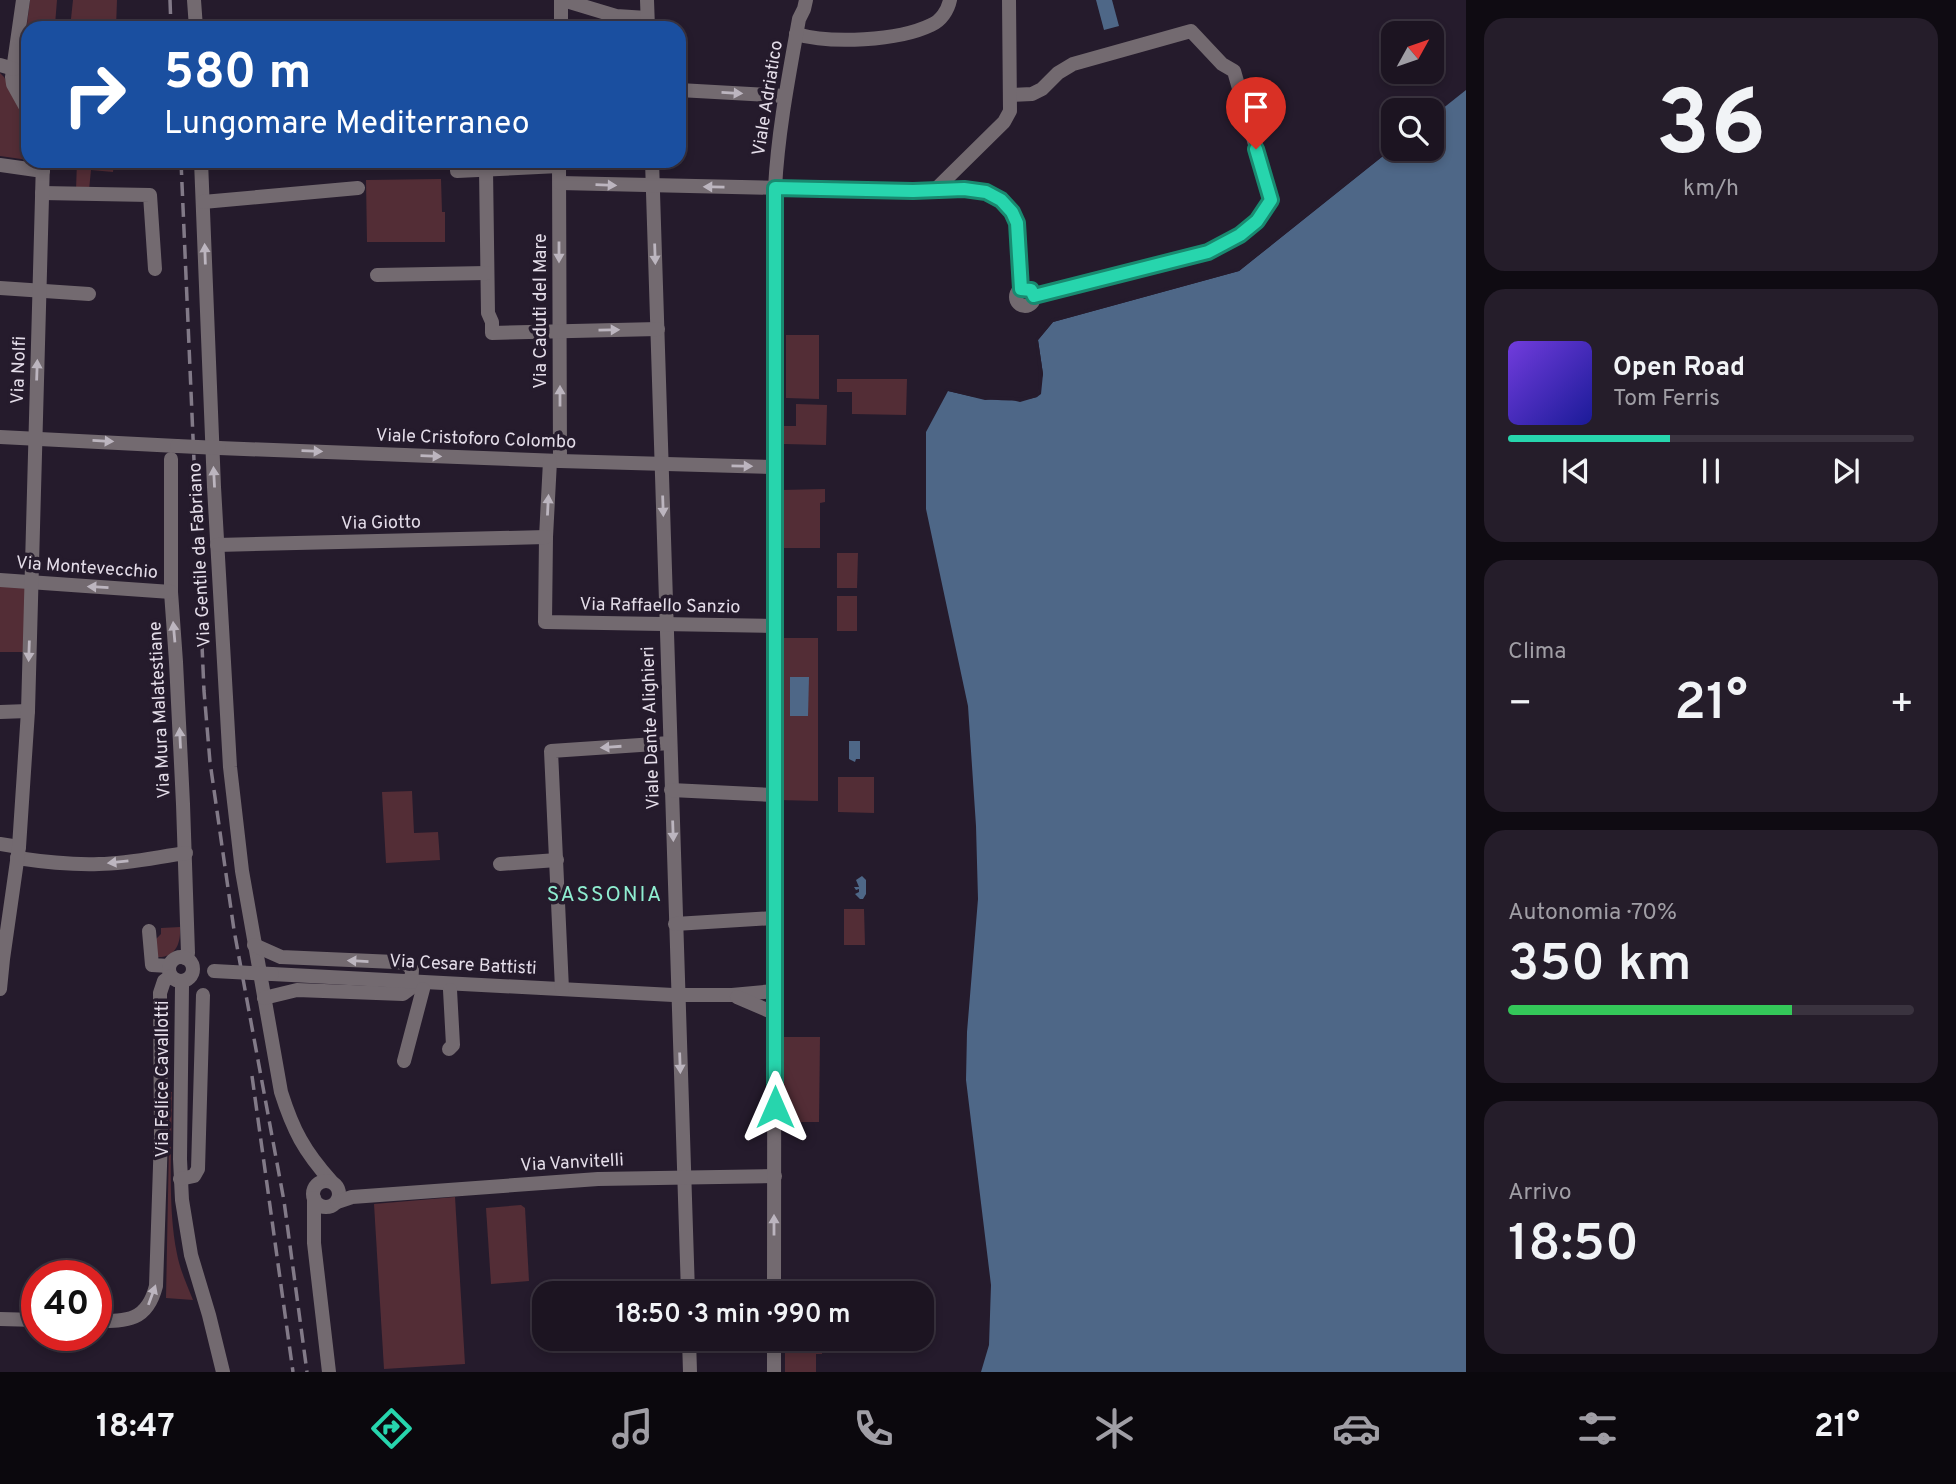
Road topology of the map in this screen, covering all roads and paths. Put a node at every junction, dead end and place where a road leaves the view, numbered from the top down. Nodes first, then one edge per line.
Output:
1 (23, 0) edge
2 (194, 0) edge
3 (562, 0) edge
4 (647, 0) edge
5 (806, 0) edge
6 (950, 0) edge
7 (1009, 0) edge
8 (196, 21) edge
9 (561, 21) edge
10 (639, 21) edge
11 (648, 21) edge
12 (798, 26) junction
13 (7, 63) edge
14 (21, 84) edge
15 (686, 90) edge
16 (1010, 95) junction
17 (785, 96) junction
18 (21, 98) edge
19 (0, 165) edge
20 (21, 165) edge
21 (43, 168) edge
22 (201, 168) edge
23 (457, 168) edge
24 (498, 168) edge
25 (559, 168) edge
26 (652, 168) edge
27 (486, 169) junction
28 (559, 183) junction
29 (652, 186) junction
30 (358, 188) dead end
31 (775, 188) junction
32 (936, 189) junction
33 (42, 193) junction
34 (203, 202) junction
35 (155, 269) dead end
36 (487, 273) junction
37 (377, 275) dead end
38 (0, 288) edge
39 (40, 292) junction
40 (89, 295) dead end
41 (658, 329) junction
42 (559, 331) junction
43 (0, 437) edge
44 (35, 438) junction
45 (174, 452) junction
46 (555, 461) junction
47 (662, 464) junction
48 (774, 467) junction
49 (546, 537) junction
50 (217, 545) junction
51 (0, 580) edge
52 (32, 583) junction
53 (171, 592) junction
54 (545, 622) joint
55 (666, 624) junction
56 (775, 626) junction
57 (27, 711) junction
58 (0, 712) edge
59 (670, 743) junction
60 (671, 790) junction
61 (774, 795) junction
62 (0, 844) edge
63 (18, 853) junction
64 (186, 853) junction
65 (557, 860) junction
66 (500, 864) dead end
67 (774, 918) junction
68 (675, 924) junction
69 (149, 931) dead end
70 (254, 944) junction
71 (1, 959) edge
72 (189, 963) junction
73 (173, 974) junction
74 (0, 989) edge
75 (562, 989) junction
76 (450, 990) dead end
77 (419, 991) junction
78 (774, 991) junction
79 (203, 995) dead end
80 (677, 995) junction
81 (732, 995) junction
82 (264, 999) junction
83 (774, 1013) junction
84 (449, 1049) dead end
85 (404, 1061) dead end
86 (312, 1159) junction
87 (775, 1176) junction
88 (684, 1177) junction
89 (180, 1179) junction
90 (334, 1183) junction
91 (314, 1193) junction
92 (372, 1196) junction
93 (335, 1204) junction
94 (314, 1244) junction
95 (688, 1281) edge
96 (774, 1281) edge
97 (0, 1319) edge
98 (21, 1320) edge
99 (112, 1321) edge
100 (689, 1351) edge
101 (774, 1351) edge
102 (222, 1370) edge
103 (330, 1372) edge
104 (690, 1372) edge
105 (774, 1372) edge

1 - 13 street
2 - 8 street
3 - 9 street
3 - 10 street
4 - 11 street
5 - 12 street, Viale Adriatico
6 - 12 street
7 - 16 street
12 - 17 street, Viale Adriatico
13 - 14 street
13 - 18 street
15 -> 17 street
16 - 32 street
16 - 32 street
17 - 31 street, Viale Adriatico
19 - 20 street
21 - 33 street, Via Nolfi
22 - 34 street, Via Gentile da Fabriano
23 - 27 street
24 - 27 street
25 - 28 street, Via Caduti del Mare
26 - 29 street, Viale Dante Alighieri
27 - 36 street
28 -> 29 street
28 -> 42 street, Via Caduti del Mare
31 -> 29 street
29 -> 41 street, Viale Dante Alighieri
30 - 34 street
31 - 32 street
31 - 48 street, Viale Adriatico
33 - 35 street
33 - 39 street, Via Nolfi
50 -> 34 street, Via Gentile da Fabriano
36 - 37 street
36 - 42 street
38 - 39 street
39 - 40 street
44 -> 39 street, Via Nolfi
42 -> 41 street
41 - 47 street, Viale Dante Alighieri
46 -> 42 street, Via Caduti del Mare
43 - 44 street, Viale Cristoforo Colombo
44 -> 45 street, Viale Cristoforo Colombo
44 - 52 street, Via Nolfi
45 -> 46 street, Viale Cristoforo Colombo, bridge
45 - 53 street, Via Mura Malatestiane
46 - 47 street, Viale Cristoforo Colombo
49 -> 46 street, Via Caduti del Mare
47 -> 48 street, Viale Cristoforo Colombo
47 -> 55 street, Viale Dante Alighieri
48 - 56 street, Viale Adriatico
49 - 50 street, Via Giotto
49 - 54 street, Via Caduti del Mare
50 - 70 street, Via Gentile da Fabriano
51 - 52 street, Via Montevecchio
53 -> 52 street, Via Montevecchio
52 -> 57 street, Via Nolfi
64 -> 53 street, Via Mura Malatestiane
54 - 55 street, Via Raffaello Sanzio
55 - 56 street, Via Raffaello Sanzio
55 - 59 street, Viale Dante Alighieri
56 - 61 street, Viale Adriatico
57 - 58 street
57 - 63 street, Via Nolfi
59 - 60 street, Viale Dante Alighieri
59 -> 65 street
60 - 61 street
60 -> 68 street, Viale Dante Alighieri
61 - 67 street, Viale Adriatico
62 - 63 street
64 -> 63 street
63 - 71 street, Via Nolfi
64 - 72 street, Via Mura Malatestiane
65 - 66 street
65 - 75 street
67 - 68 street
67 - 78 street, Viale Adriatico
68 - 80 street, Viale Dante Alighieri
69 - 73 street
77 -> 70 street
70 - 82 street, Via Gentile da Fabriano
71 - 74 street, Via Nolfi
72 - 73 street
72 - 73 street
72 - 77 street, Via Cesare Battisti, bridge
73 - 89 street, Via Felice Cavallotti
99 -> 73 street
75 - 77 street, Via Cesare Battisti
75 - 80 street, Via Cesare Battisti
76 - 84 street
77 - 82 street
77 - 85 street
78 - 81 street, Via Cesare Battisti
78 - 83 street, Viale Adriatico
79 - 89 street, Via Felice Cavallotti
80 - 81 street, Via Cesare Battisti
80 -> 88 street, Viale Dante Alighieri
81 - 83 street, Via Cesare Battisti
82 - 86 street, Via Gentile da Fabriano
83 - 87 street, Viale Adriatico
86 - 90 street, Via Gentile da Fabriano
86 - 91 street, Via Gentile da Fabriano
87 - 88 street, Via Vanvitelli
96 -> 87 street, Viale Adriatico
88 - 92 street, Via Vanvitelli
88 - 95 street, Viale Dante Alighieri
89 - 102 street, Via Felice Cavallotti
90 - 91 street
90 - 92 street, Via Vanvitelli
90 - 93 street
91 - 93 street
91 - 94 street, Via Gentile da Fabriano
92 - 93 street, Via Vanvitelli
93 - 94 street
94 - 103 street, Via Gentile da Fabriano
97 - 98 street
100 - 104 street
101 - 105 street

